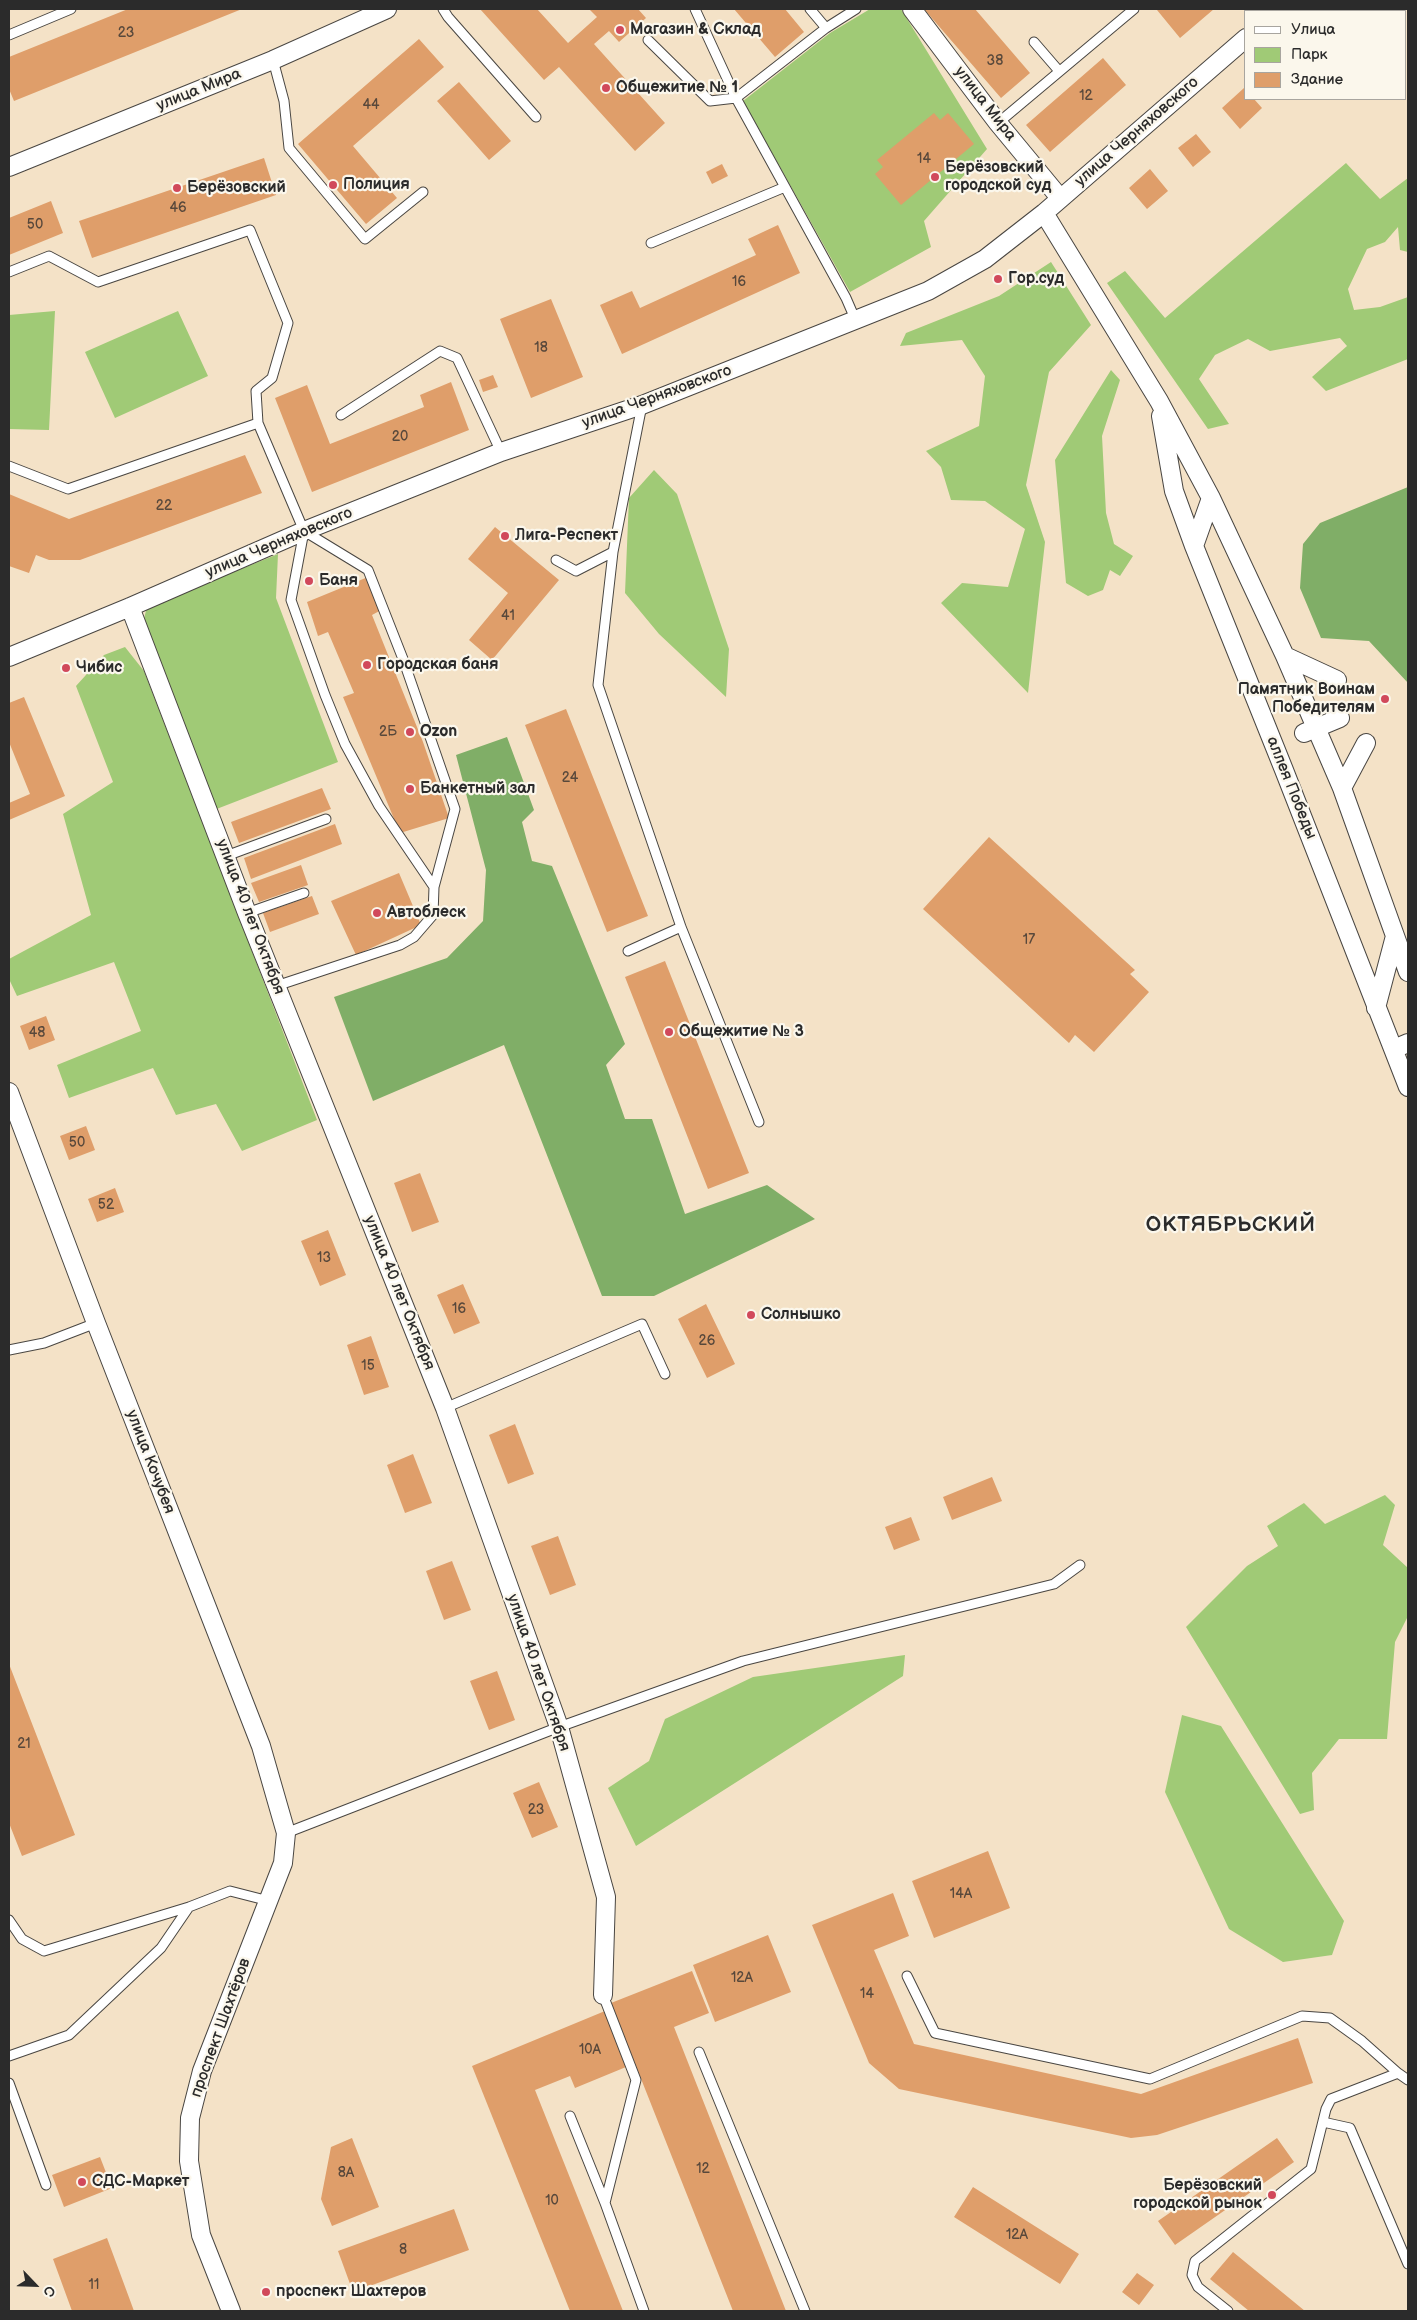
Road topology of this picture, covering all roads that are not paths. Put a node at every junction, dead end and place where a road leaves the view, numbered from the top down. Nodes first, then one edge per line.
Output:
1 (70, 9) edge
2 (387, 9) edge
3 (443, 9) edge
4 (695, 9) edge
5 (810, 9) edge
6 (856, 9) edge
7 (912, 9) edge
8 (1134, 9) edge
9 (826, 28) junction
10 (9, 35) edge
11 (648, 40) dead end
12 (1244, 40) edge
13 (1034, 42) dead end
14 (273, 60) junction
15 (1060, 71) junction
16 (736, 98) junction
17 (536, 117) dead end
18 (998, 122) junction
19 (10, 163) edge
20 (785, 187) junction
21 (423, 192) dead end
22 (1060, 198) junction
23 (1044, 213) junction
24 (651, 243) dead end
25 (9, 272) edge
26 (856, 321) junction
27 (1159, 401) junction
28 (642, 405) junction
29 (341, 415) dead end
30 (258, 423) junction
31 (501, 452) junction
32 (9, 466) edge
33 (1211, 498) junction
34 (304, 531) junction
35 (1194, 546) junction
36 (613, 552) junction
37 (556, 560) dead end
38 (130, 607) junction
39 (1284, 656) junction
40 (9, 657) edge
41 (1337, 680) dead end
42 (1340, 718) dead end
43 (1310, 730) junction
44 (1366, 743) dead end
45 (1342, 788) junction
46 (326, 819) dead end
47 (226, 856) junction
48 (434, 887) junction
49 (304, 892) dead end
50 (247, 913) junction
51 (681, 928) junction
52 (1395, 936) junction
53 (628, 950) dead end
54 (1408, 972) edge
55 (276, 986) junction
56 (1376, 1008) junction
57 (1401, 1046) edge
58 (1407, 1082) edge
59 (9, 1092) edge
60 (759, 1122) dead end
61 (96, 1323) junction
62 (9, 1350) edge
63 (665, 1374) dead end
64 (445, 1408) junction
65 (1080, 1565) dead end
66 (559, 1727) junction
67 (286, 1833) junction
68 (269, 1901) junction
69 (189, 1907) junction
70 (9, 1920) edge
71 (906, 1976) dead end
72 (603, 1995) joint
73 (699, 2052) dead end
74 (9, 2056) edge
75 (1398, 2073) junction
76 (1408, 2080) edge
77 (9, 2083) edge
78 (570, 2116) dead end
79 (1323, 2122) junction
80 (46, 2185) dead end
81 (605, 2203) junction
82 (1408, 2264) edge
83 (231, 2311) edge
84 (644, 2311) edge
85 (805, 2311) edge
86 (1228, 2311) edge

1 - 10 lane
2 - 14 street, улица Мира
3 - 17 lane
4 - 16 lane
5 - 9 lane
6 - 9 lane
7 - 18 street, улица Мира
8 - 15 lane
9 - 16 lane
11 - 16 lane
12 - 22 street, улица Черняховского
13 - 15 lane
14 - 19 street, улица Мира
14 - 21 lane
15 - 18 lane
16 - 20 lane
18 - 22 street, улица Мира
20 - 24 lane
20 - 26 lane
22 - 23 street, улица Черняховского
23 - 26 street, улица Черняховского
23 - 27 street
25 - 30 lane
26 - 28 street, улица Черняховского
27 - 33 street
27 - 35 street, аллея Победы
28 - 31 street, улица Черняховского
28 - 36 lane
29 - 31 lane
30 - 32 lane
30 - 34 lane
31 - 34 street, улица Черняховского
33 - 35 street
33 - 39 street
34 - 38 street, улица Черняховского
34 - 48 lane
34 - 48 lane
35 - 56 street, аллея Победы
36 - 37 lane
36 - 51 lane
38 - 40 street, улица Черняховского
38 - 47 street, улица 40 лет Октября
39 - 41 street
39 - 43 street
42 - 43 street
43 - 45 street
44 - 45 street
45 - 52 street
46 - 47 lane
47 - 50 street, улица 40 лет Октября
48 - 55 lane
49 - 50 lane
50 - 55 street, улица 40 лет Октября
51 - 53 lane
51 - 60 lane
52 - 54 street
52 - 56 street
55 - 64 street, улица 40 лет Октября
56 - 57 street, аллея Победы
57 - 58 street, аллея Победы
59 - 61 street, улица Кочубея
61 - 62 lane
61 - 67 street, улица Кочубея
63 - 64 lane
64 - 66 street, улица 40 лет Октября
65 - 66 lane
66 - 67 lane
66 - 72 street, улица 40 лет Октября
67 - 68 street, проспект Шахтёров
68 - 69 lane
68 - 83 street, проспект Шахтёров
69 - 70 lane
69 - 74 lane
71 - 75 lane
72 - 81 lane
73 - 85 lane
75 - 76 lane
75 - 79 lane
77 - 80 lane
78 - 81 lane
79 - 82 lane
79 - 86 lane
81 - 84 lane

